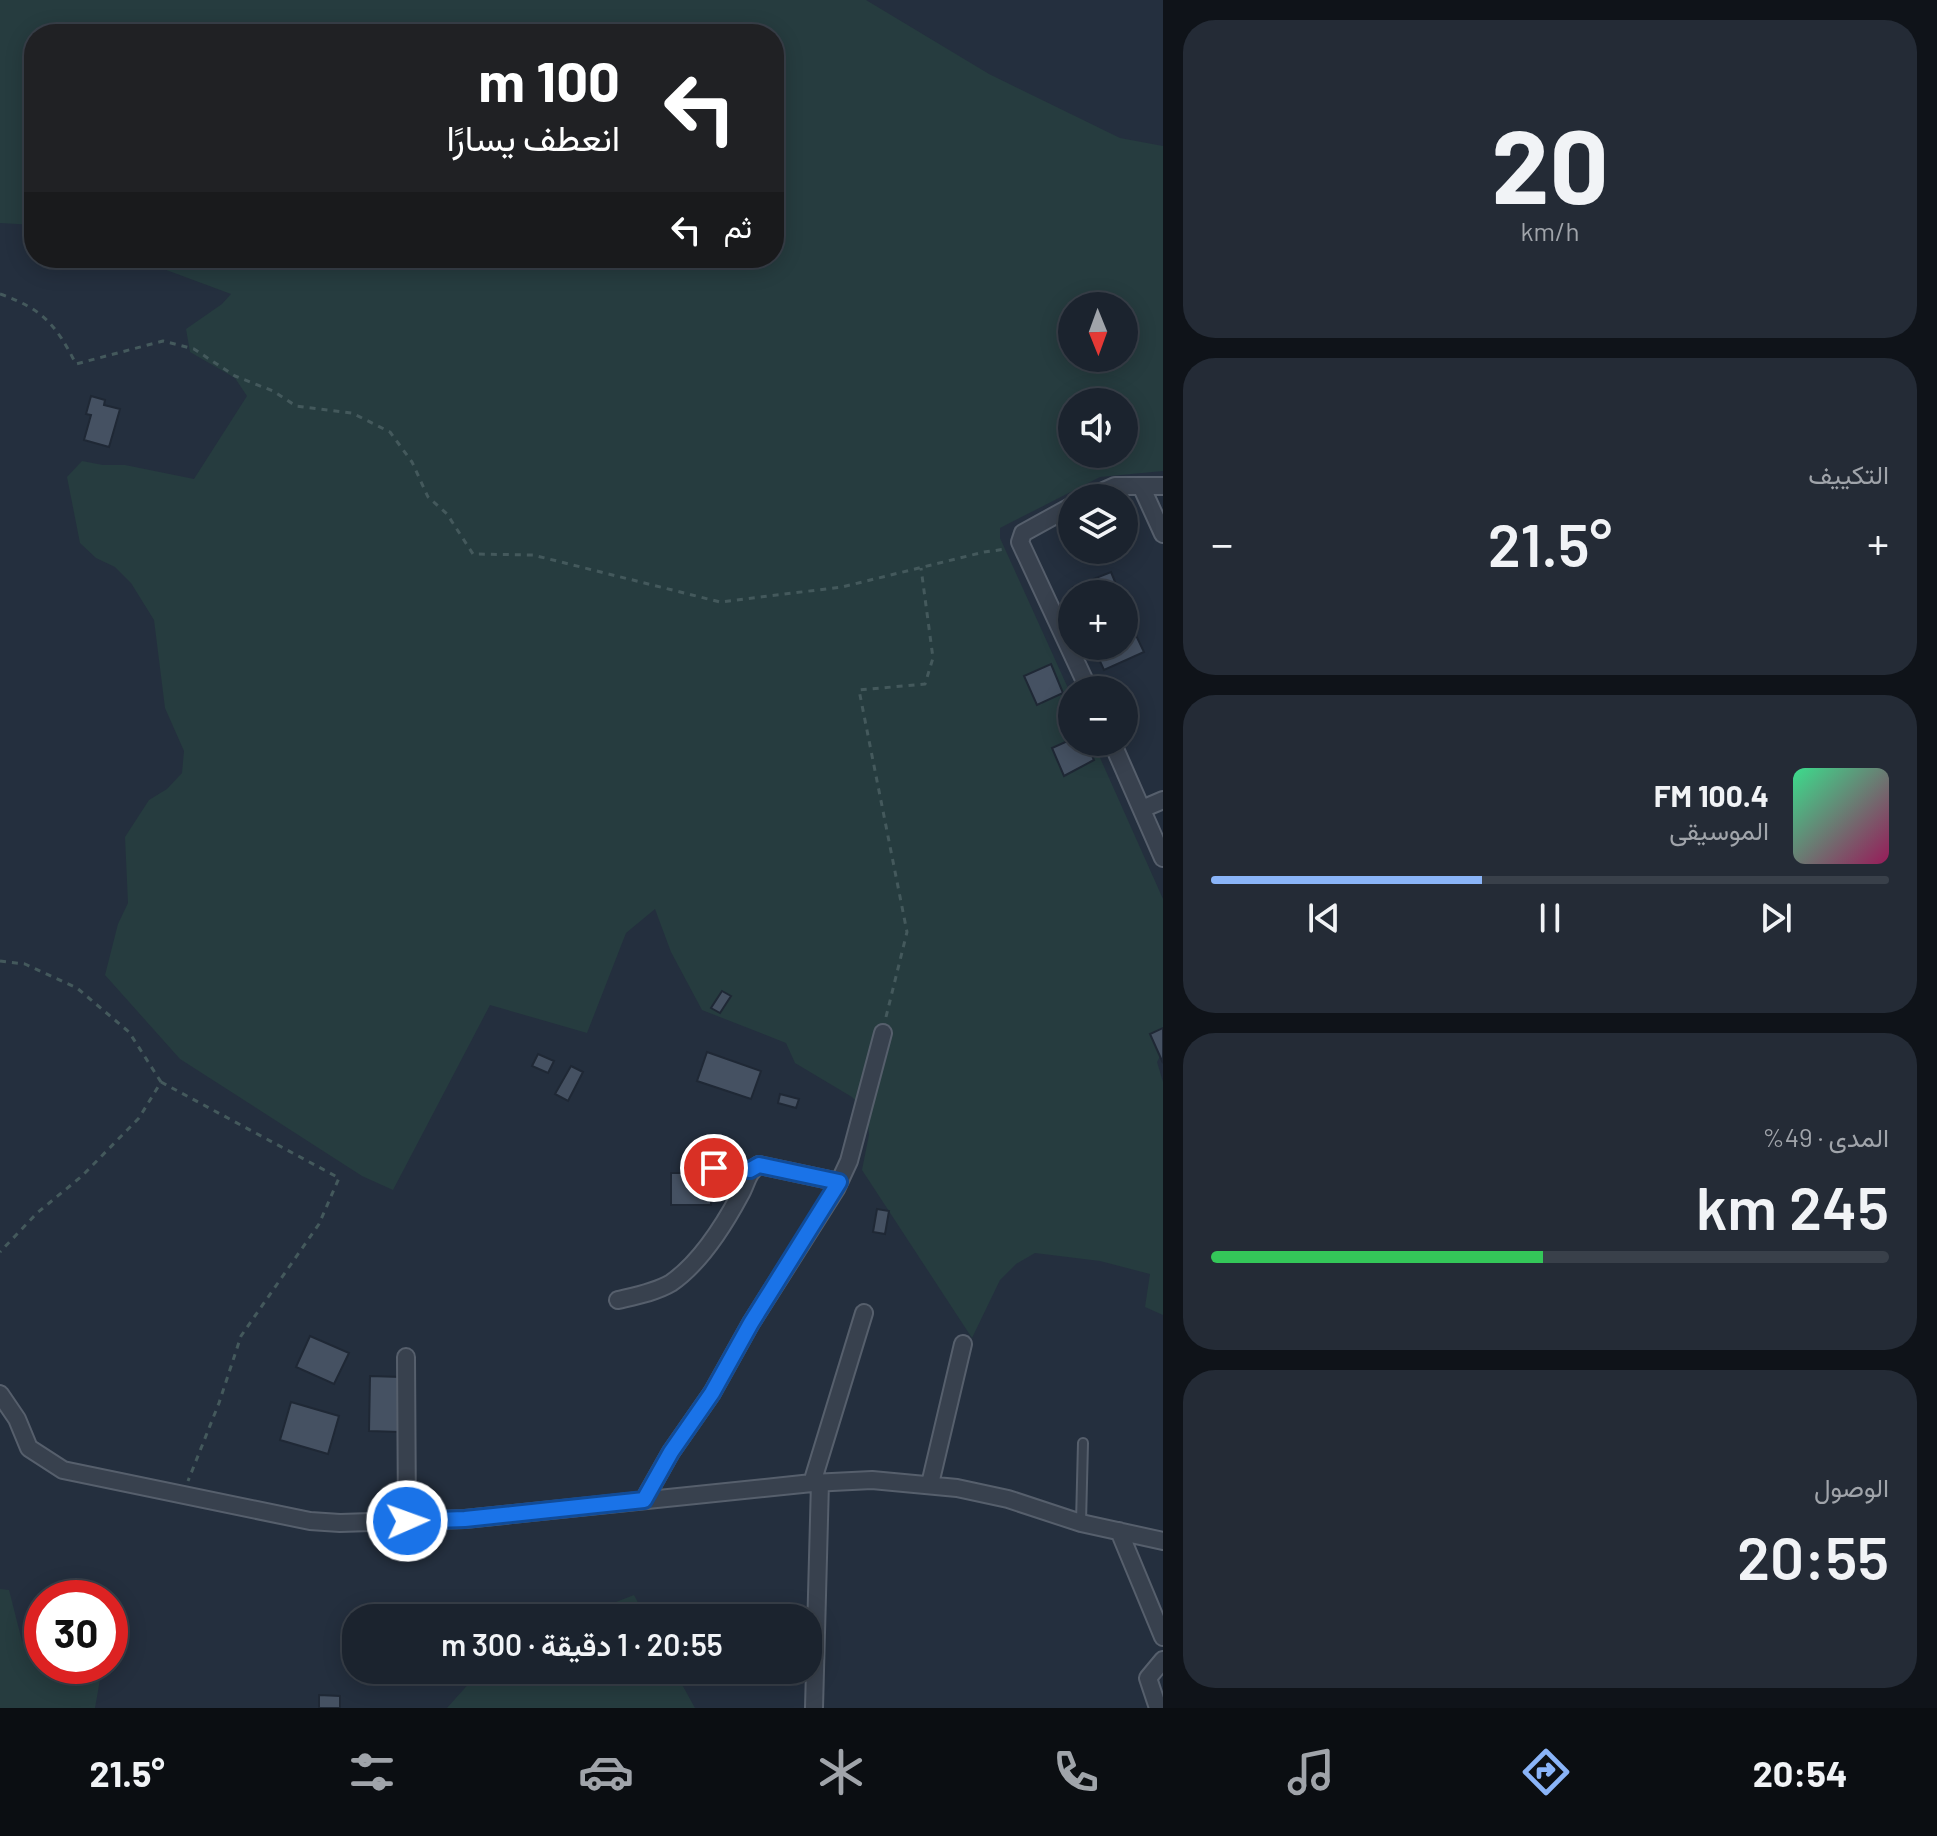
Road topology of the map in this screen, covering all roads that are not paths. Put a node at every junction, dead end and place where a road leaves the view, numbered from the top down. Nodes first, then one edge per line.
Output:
1 (1163, 486) edge
2 (1138, 488) edge
3 (1142, 488) junction
4 (1058, 514) edge
5 (1163, 534) edge
6 (1082, 676) edge
7 (1118, 756) edge
8 (1163, 800) edge
9 (1142, 809) junction
10 (1163, 858) edge
11 (883, 1033) road end
12 (714, 1168) dead end
13 (750, 1170) junction
14 (839, 1182) junction
15 (618, 1300) dead end
16 (864, 1313) dead end
17 (963, 1344) dead end
18 (406, 1357) dead end
19 (0, 1394) edge
20 (1083, 1443) dead end
21 (816, 1483) junction
22 (930, 1484) junction
23 (644, 1500) junction
24 (407, 1521) junction
25 (1081, 1523) junction
26 (1119, 1531) junction
27 (1163, 1541) edge
28 (1163, 1637) edge
29 (1163, 1660) edge
30 (814, 1708) edge
31 (1158, 1708) edge

1 - 3 street
2 - 3 street
3 - 5 street
4 - 6 street
7 - 9 street
8 - 9 street
9 - 10 street
11 - 14 street
12 - 13 street
13 - 14 street
13 - 15 street
14 - 23 street
16 - 21 street
17 - 22 street
18 - 24 street
19 - 24 street
20 - 25 lane
21 - 22 street
21 - 23 street
21 - 30 street
22 - 25 street
23 - 24 street
25 - 26 street
26 - 27 street
26 - 28 street
29 - 31 street

